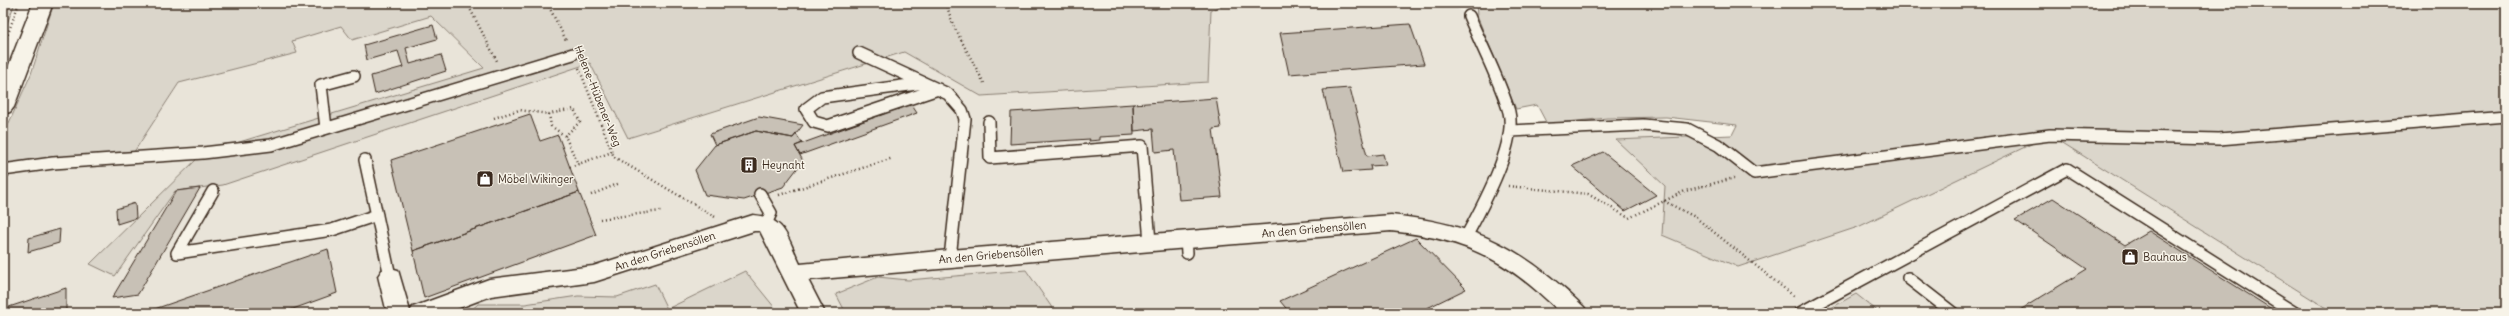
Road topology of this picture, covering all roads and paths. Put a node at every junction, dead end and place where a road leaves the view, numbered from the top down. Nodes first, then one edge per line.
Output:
1 (19, 3) edge
2 (43, 3) edge
3 (468, 3) edge
4 (547, 3) edge
5 (946, 3) edge
6 (1469, 16) dead end
7 (3, 46) edge
8 (859, 53) dead end
9 (573, 54) junction
10 (504, 75) junction
11 (354, 76) dead end
12 (924, 83) junction
13 (984, 83) dead end
14 (938, 89) junction
15 (3, 107) edge
16 (549, 114) junction
17 (2506, 116) edge
18 (494, 118) dead end
19 (989, 122) dead end
20 (326, 128) junction
21 (1510, 131) junction
22 (565, 136) junction
23 (612, 152) junction
24 (893, 158) dead end
25 (365, 160) dead end
26 (578, 164) junction
27 (570, 167) dead end
28 (3, 170) edge
29 (1754, 173) junction
30 (620, 183) dead end
31 (1493, 185) junction
32 (213, 190) dead end
33 (591, 195) dead end
34 (762, 197) joint
35 (1663, 201) junction
36 (662, 211) dead end
37 (377, 215) junction
38 (600, 218) dead end
39 (766, 224) junction
40 (734, 228) junction
41 (1467, 236) junction
42 (1150, 242) junction
43 (950, 258) junction
44 (793, 273) junction
45 (390, 276) joint
46 (1908, 278) dead end
47 (1804, 311) edge
48 (399, 313) edge
49 (421, 313) edge
50 (813, 313) edge
51 (1576, 313) edge
52 (1953, 313) edge
53 (2295, 313) edge

1 - 7 path
2 - 15 main road
3 - 10 path
4 - 9 path, Helene-Hübener-Weg
5 - 13 path
6 - 21 lane
8 - 12 lane
9 - 10 lane
9 - 23 path, Helene-Hübener-Weg
10 - 20 lane
11 - 20 lane
12 - 14 lane
12 - 14 lane
14 - 43 lane
16 - 18 path
16 - 22 path
16 - 22 path
17 - 29 lane
19 - 42 lane
20 - 28 lane
21 - 29 lane
21 - 31 lane
22 - 26 path
23 - 26 path
23 - 40 path, Helene-Hübener-Weg
24 - 34 path
25 - 37 lane
26 - 27 path
29 - 35 path
30 - 33 path
31 - 35 path
31 - 41 lane
32 - 37 lane
34 - 39 lane
35 - 47 path
36 - 38 path
37 - 45 lane
39 - 40 street, An den Griebensöllen
39 - 44 street
40 - 49 street, An den Griebensöllen
41 - 42 street, An den Griebensöllen
41 - 51 street, An den Griebensöllen
42 - 43 street, An den Griebensöllen
43 - 44 street, An den Griebensöllen
44 - 50 street
45 - 48 street
46 - 52 lane
47 - 53 lane

